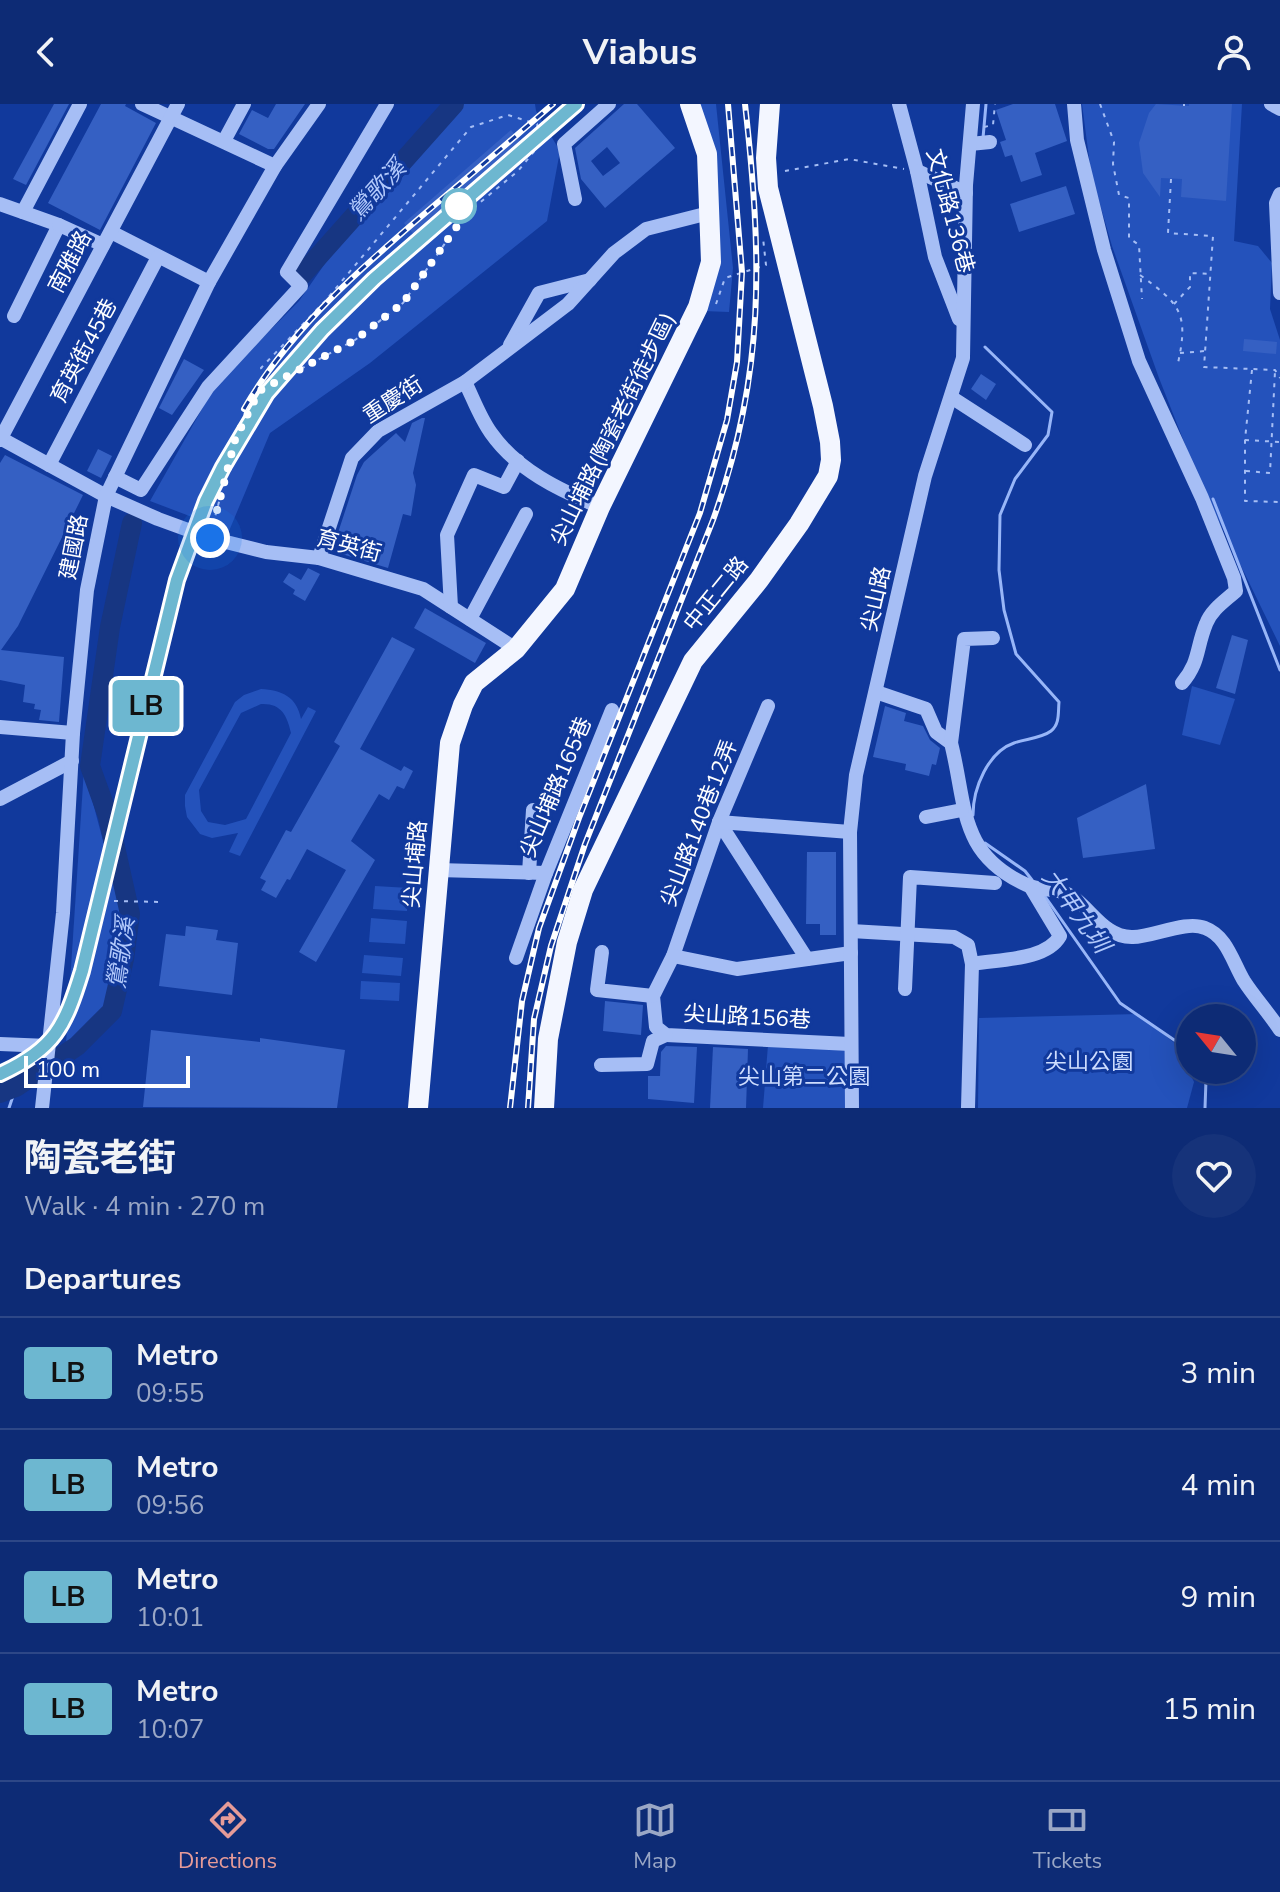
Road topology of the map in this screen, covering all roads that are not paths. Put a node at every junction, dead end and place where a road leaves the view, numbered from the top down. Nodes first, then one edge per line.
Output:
1 (80, 104) edge
2 (142, 104) edge
3 (244, 104) edge
4 (319, 104) edge
5 (387, 104) edge
6 (609, 104) edge
7 (690, 104) edge
8 (770, 104) edge
9 (899, 104) edge
10 (973, 104) edge
11 (1074, 104) edge
12 (1271, 104) edge
13 (1280, 109) edge
14 (176, 110) edge
15 (224, 141) junction
16 (275, 166) junction
17 (917, 171) junction
18 (966, 193) junction
19 (1280, 194) edge
20 (575, 199) dead end
21 (0, 204) edge
22 (23, 212) junction
23 (709, 213) junction
24 (59, 225) junction
25 (111, 232) junction
26 (103, 245) junction
27 (158, 257) junction
28 (590, 280) junction
29 (209, 282) junction
30 (1280, 293) edge
31 (14, 316) dead end
32 (962, 327) junction
33 (508, 349) junction
34 (465, 382) junction
35 (951, 397) junction
36 (0, 439) edge
37 (1025, 445) dead end
38 (518, 461) junction
39 (49, 465) junction
40 (115, 477) junction
41 (106, 496) junction
42 (600, 507) junction
43 (526, 514) dead end
44 (319, 558) junction
45 (451, 607) junction
46 (470, 619) junction
47 (993, 638) dead end
48 (516, 649) junction
49 (1182, 683) dead end
50 (876, 692) junction
51 (768, 706) dead end
52 (612, 710) dead end
53 (0, 727) edge
54 (73, 733) junction
55 (951, 743) junction
56 (72, 761) junction
57 (0, 799) edge
58 (533, 810) dead end
59 (962, 810) junction
60 (926, 817) dead end
61 (719, 822) junction
62 (850, 832) junction
63 (438, 870) junction
64 (529, 873) junction
65 (546, 873) junction
66 (995, 883) dead end
67 (1032, 886) junction
68 (851, 931) junction
69 (906, 936) junction
70 (602, 952) dead end
71 (851, 953) junction
72 (673, 956) junction
73 (516, 958) dead end
74 (807, 959) junction
75 (972, 964) junction
76 (905, 989) dead end
77 (653, 996) junction
78 (1280, 1030) edge
79 (666, 1035) junction
80 (0, 1044) edge
81 (850, 1044) junction
82 (48, 1049) junction
83 (601, 1065) dead end
84 (42, 1108) edge
85 (418, 1108) edge
86 (544, 1108) edge
87 (852, 1108) edge
88 (968, 1108) edge

1 - 22 street
2 - 14 street
3 - 15 street
4 - 16 street, 建國路
5 - 40 street
6 - 20 street
7 - 23 main road
8 - 86 main road, 中正二路
9 - 17 street, 文化路136巷
10 - 18 street, 尖山路
11 - 49 street
12 - 13 street
14 - 15 street
14 - 25 street, 南雅路
15 - 16 street
16 - 29 street, 建國路
17 - 18 street
17 - 32 street, 文化路136巷
18 - 32 street, 尖山路
19 - 30 street
21 - 22 street
22 - 24 street
23 - 28 street, 重慶街
23 - 42 main road, 尖山埔路(陶瓷老街徒步區)
24 - 26 street
24 - 31 street
25 - 26 street, 南雅路
25 - 27 street
26 - 36 street, 南雅路
27 - 29 street
27 - 39 street, 育英街45巷
28 - 33 street, 重慶街
28 - 33 street, 重慶街
29 - 40 street, 建國路
32 - 35 street, 尖山路
33 - 34 street, 重慶街
34 - 38 street
34 - 44 street, 重慶街
35 - 37 street
35 - 50 street, 尖山路
36 - 39 street
38 - 42 street
38 - 45 street
39 - 41 street
40 - 41 street, 建國路
41 - 44 street, 育英街
41 - 54 street, 建國路
42 - 48 main road, 尖山埔路(陶瓷老街徒步區)
43 - 46 street
44 - 45 street, 育英街
45 - 46 street, 育英街
46 - 48 street, 育英街
47 - 55 street
48 - 63 main road, 尖山埔路
50 - 55 street
50 - 62 street, 尖山路
51 - 61 street, 尖山路140巷12弄
52 - 65 street, 尖山埔路165巷
53 - 54 street
54 - 56 street, 建國路
55 - 59 street
56 - 57 street
56 - 82 street, 建國路
58 - 64 street
59 - 60 street
59 - 67 street
61 - 62 street
61 - 72 street, 尖山路140巷12弄
61 - 74 street
62 - 68 street, 尖山路
63 - 64 street, 尖山埔路165巷
63 - 85 main road, 尖山埔路
64 - 65 street, 尖山埔路165巷
65 - 73 street
66 - 69 street
67 - 75 street
67 - 78 street
68 - 69 street
68 - 71 street, 尖山路
69 - 75 street
69 - 76 street
70 - 77 street
71 - 74 street
71 - 81 street, 尖山路
72 - 74 street
72 - 77 street, 尖山路140巷12弄
75 - 88 street
77 - 79 street, 尖山路156巷
79 - 81 street, 尖山路156巷
79 - 83 street
80 - 82 street
81 - 87 street, 尖山路
82 - 84 street, 建國路

